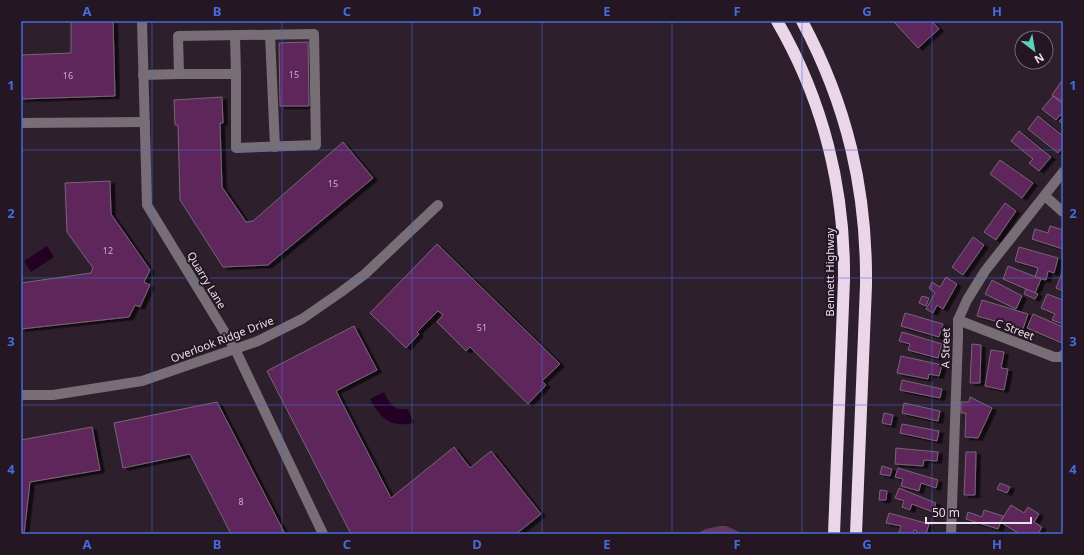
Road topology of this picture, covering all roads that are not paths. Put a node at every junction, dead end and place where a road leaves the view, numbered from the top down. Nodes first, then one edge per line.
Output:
1 (142, 21) edge
2 (777, 21) edge
3 (802, 21) edge
4 (270, 35) junction
5 (235, 36) junction
6 (179, 74) junction
7 (236, 74) junction
8 (143, 75) junction
9 (145, 122) junction
10 (21, 124) edge
11 (275, 147) junction
12 (1063, 172) edge
13 (1045, 196) junction
14 (438, 205) dead end
15 (1063, 212) edge
16 (958, 320) junction
17 (235, 349) junction
18 (1063, 355) edge
19 (21, 395) edge
20 (953, 533) edge
21 (323, 534) edge
22 (834, 534) edge
23 (856, 534) edge

1 - 8 street, Quarry Lane
2 - 22 highway, Bennett Highway
3 - 23 highway
4 - 5 street
4 - 11 street
4 - 11 street
5 - 6 street
5 - 7 street
6 - 7 street
6 - 8 street
7 - 11 street
8 - 9 street, Quarry Lane
9 - 10 street
9 - 17 street, Quarry Lane
12 - 13 street, A Street
13 - 15 street
13 - 16 street, A Street
14 - 17 street, Overlook Ridge Drive
16 - 18 street, C Street
16 - 20 street, A Street
17 - 19 street, Overlook Ridge Drive
17 - 21 street, Quarry Lane

